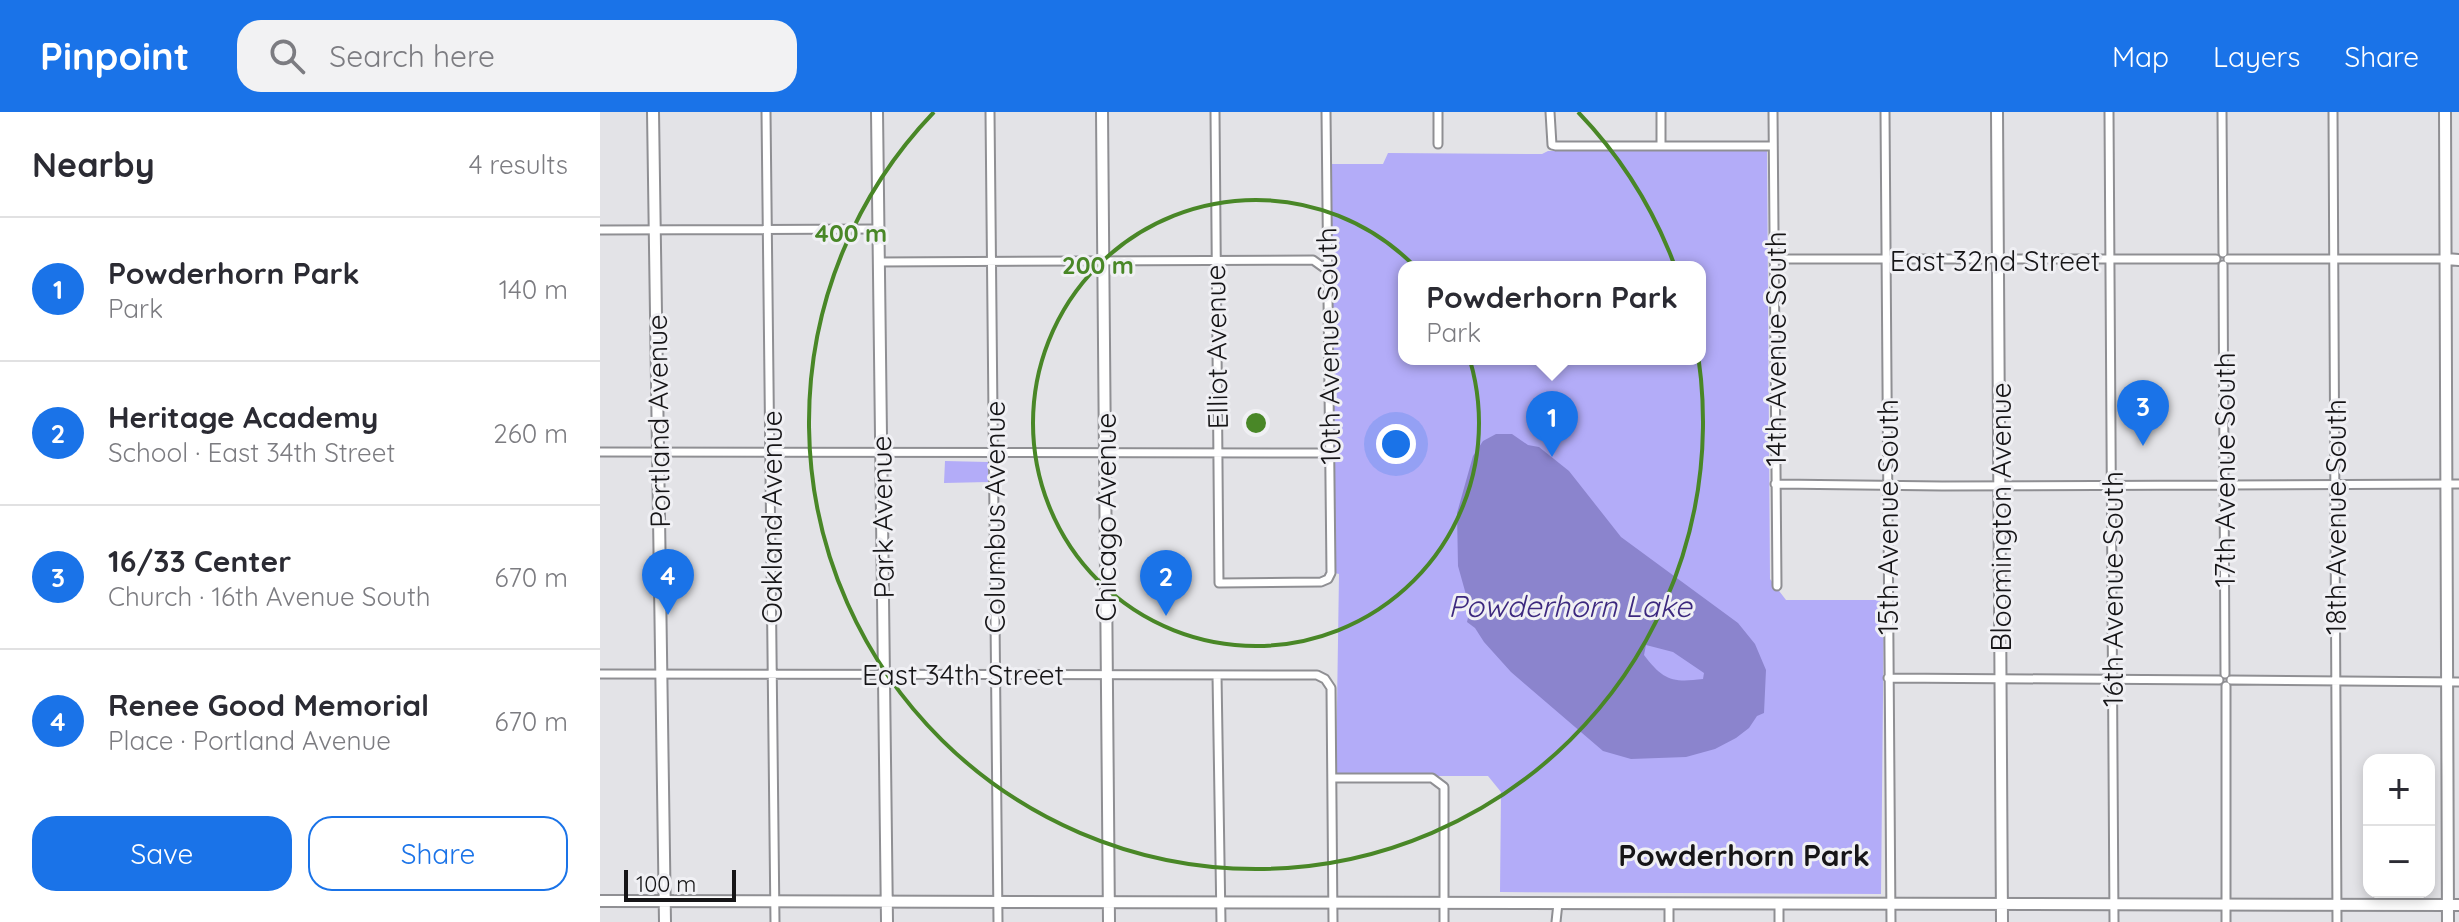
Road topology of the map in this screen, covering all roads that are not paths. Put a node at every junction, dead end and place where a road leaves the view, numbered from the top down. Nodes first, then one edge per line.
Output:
1 (653, 112) edge
2 (766, 112) edge
3 (877, 112) edge
4 (990, 112) edge
5 (1102, 112) edge
6 (1215, 112) edge
7 (1326, 112) edge
8 (1438, 112) edge
9 (1550, 112) edge
10 (1661, 112) edge
11 (1773, 112) edge
12 (1885, 112) edge
13 (1997, 112) edge
14 (2109, 112) edge
15 (2222, 112) edge
16 (2333, 112) edge
17 (2445, 112) edge
18 (1438, 144) dead end
19 (1661, 145) junction
20 (1773, 146) junction
21 (655, 229) junction
22 (767, 229) junction
23 (877, 229) junction
24 (600, 230) edge
25 (1327, 243) junction
26 (1774, 259) junction
27 (2222, 259) junction
28 (2334, 259) junction
29 (2446, 259) junction
30 (1313, 260) junction
31 (1886, 260) junction
32 (2111, 260) junction
33 (2459, 260) edge
34 (1103, 261) junction
35 (1216, 261) junction
36 (1998, 261) junction
37 (878, 262) junction
38 (992, 262) junction
39 (1327, 270) junction
40 (600, 452) edge
41 (659, 452) junction
42 (770, 452) junction
43 (881, 452) junction
44 (1330, 453) junction
45 (994, 454) junction
46 (1105, 454) junction
47 (1217, 454) junction
48 (1775, 484) junction
49 (2334, 484) junction
50 (2446, 484) junction
51 (2459, 484) edge
52 (1888, 485) junction
53 (2000, 485) junction
54 (2111, 485) junction
55 (2223, 485) junction
56 (1219, 583) joint
57 (1777, 586) dead end
58 (600, 674) edge
59 (772, 674) junction
60 (662, 675) junction
61 (1106, 675) junction
62 (1217, 675) junction
63 (884, 676) junction
64 (995, 676) junction
65 (1888, 678) junction
66 (2001, 679) junction
67 (2113, 680) junction
68 (2225, 680) junction
69 (2336, 681) junction
70 (2453, 682) edge
71 (1332, 778) junction
72 (665, 900) junction
73 (775, 900) junction
74 (600, 901) edge
75 (887, 901) junction
76 (998, 902) junction
77 (1109, 902) junction
78 (1221, 902) junction
79 (1333, 902) junction
80 (1444, 903) junction
81 (1558, 903) junction
82 (1669, 903) junction
83 (1779, 903) junction
84 (1891, 903) junction
85 (2003, 904) junction
86 (2114, 904) junction
87 (2226, 904) junction
88 (2337, 904) junction
89 (2454, 905) edge
90 (665, 922) edge
91 (775, 922) edge
92 (887, 922) edge
93 (998, 922) edge
94 (1109, 922) edge
95 (1221, 922) edge
96 (1333, 922) edge
97 (1444, 922) edge
98 (1556, 922) edge
99 (1669, 922) edge
100 (1779, 922) edge
101 (1891, 922) edge
102 (2002, 922) edge
103 (2114, 922) edge
104 (2226, 922) edge
105 (2337, 922) edge
106 (2448, 922) edge

1 - 21 street, Portland Avenue
2 - 22 street, Oakland Avenue
3 - 23 street, Park Avenue
4 - 38 street, Columbus Avenue
5 - 34 street, Chicago Avenue
6 - 35 street, Elliot Avenue
7 - 25 street, 10th Avenue South
8 - 18 street
9 - 19 street
10 - 19 street
11 - 20 street, 14th Avenue South
12 - 31 street, 15th Avenue South
13 - 36 street, Bloomington Avenue
14 - 32 street, 16th Avenue South
15 - 27 street, 17th Avenue South
16 - 28 street, 18th Avenue South
17 - 29 street
19 - 20 street
20 - 26 street, 14th Avenue South
21 - 22 street
21 - 24 street
21 - 41 street, Portland Avenue
22 - 23 street
22 - 42 street, Oakland Avenue
23 - 37 street, Park Avenue
25 - 30 street
25 - 39 street, 10th Avenue South
26 - 31 street, East 32nd Street
26 - 48 street, 14th Avenue South
27 - 28 street, East 32nd Street
27 - 32 street, East 32nd Street
27 - 55 street, 17th Avenue South
28 - 29 street, East 32nd Street
28 - 49 street, 18th Avenue South
29 - 33 street, East 32nd Street
29 - 50 street
30 - 35 street
30 - 39 street
31 - 36 street, East 32nd Street
31 - 52 street, 15th Avenue South
32 - 36 street, East 32nd Street
32 - 54 street, 16th Avenue South
34 - 35 street
34 - 38 street
34 - 46 street, Chicago Avenue
35 - 47 street, Elliot Avenue
36 - 53 street, Bloomington Avenue
37 - 38 street
37 - 43 street, Park Avenue
38 - 45 street, Columbus Avenue
39 - 44 street, 10th Avenue South
40 - 41 street
41 - 42 street
41 - 60 street, Portland Avenue
42 - 43 street
42 - 59 street, Oakland Avenue
43 - 45 street
43 - 63 street, Park Avenue
44 - 47 street
44 - 56 street, 10th Avenue South
45 - 46 street
45 - 64 street, Columbus Avenue
46 - 47 street
46 - 61 street, Chicago Avenue
47 - 56 street, Elliot Avenue
48 - 52 street
48 - 57 street, 14th Avenue South
49 - 50 street
49 - 55 street
49 - 69 street, 18th Avenue South
50 - 51 street
50 - 70 street
52 - 53 street
52 - 65 street, 15th Avenue South
53 - 54 street
53 - 66 street, Bloomington Avenue
54 - 55 street
54 - 67 street, 16th Avenue South
55 - 68 street, 17th Avenue South
58 - 60 street, East 34th Street
59 - 60 street, East 34th Street
59 - 63 street, East 34th Street
59 - 73 street, Oakland Avenue
60 - 72 street, Portland Avenue
61 - 62 street, East 34th Street
61 - 64 street, East 34th Street
61 - 77 street, Chicago Avenue
62 - 71 street, East 34th Street
62 - 78 street
63 - 64 street, East 34th Street
63 - 75 street, Park Avenue
64 - 76 street, Columbus Avenue
65 - 66 street
65 - 84 street, 15th Avenue South
66 - 67 street
66 - 85 street, Bloomington Avenue
67 - 68 street
67 - 86 street, 16th Avenue South
68 - 69 street
68 - 87 street, 17th Avenue South
69 - 70 street
69 - 88 street, 18th Avenue South
70 - 89 street
71 - 79 street
71 - 80 street
72 - 73 street
72 - 74 street
72 - 90 street, Portland Avenue
73 - 75 street
73 - 91 street, Oakland Avenue
75 - 76 street
75 - 92 street, Park Avenue
76 - 77 street
76 - 93 street, Columbus Avenue
77 - 78 street
77 - 94 street, Chicago Avenue
78 - 79 street
78 - 95 street
79 - 80 street
79 - 96 street
80 - 81 street
80 - 97 street
81 - 82 street
81 - 98 street
82 - 83 street
82 - 99 street
83 - 84 street
83 - 100 street
84 - 85 street
84 - 101 street, 15th Avenue South
85 - 86 street
85 - 102 street, Bloomington Avenue
86 - 87 street
86 - 103 street, 16th Avenue South
87 - 88 street
87 - 104 street, 17th Avenue South
88 - 89 street
88 - 105 street, 18th Avenue South
89 - 106 street

